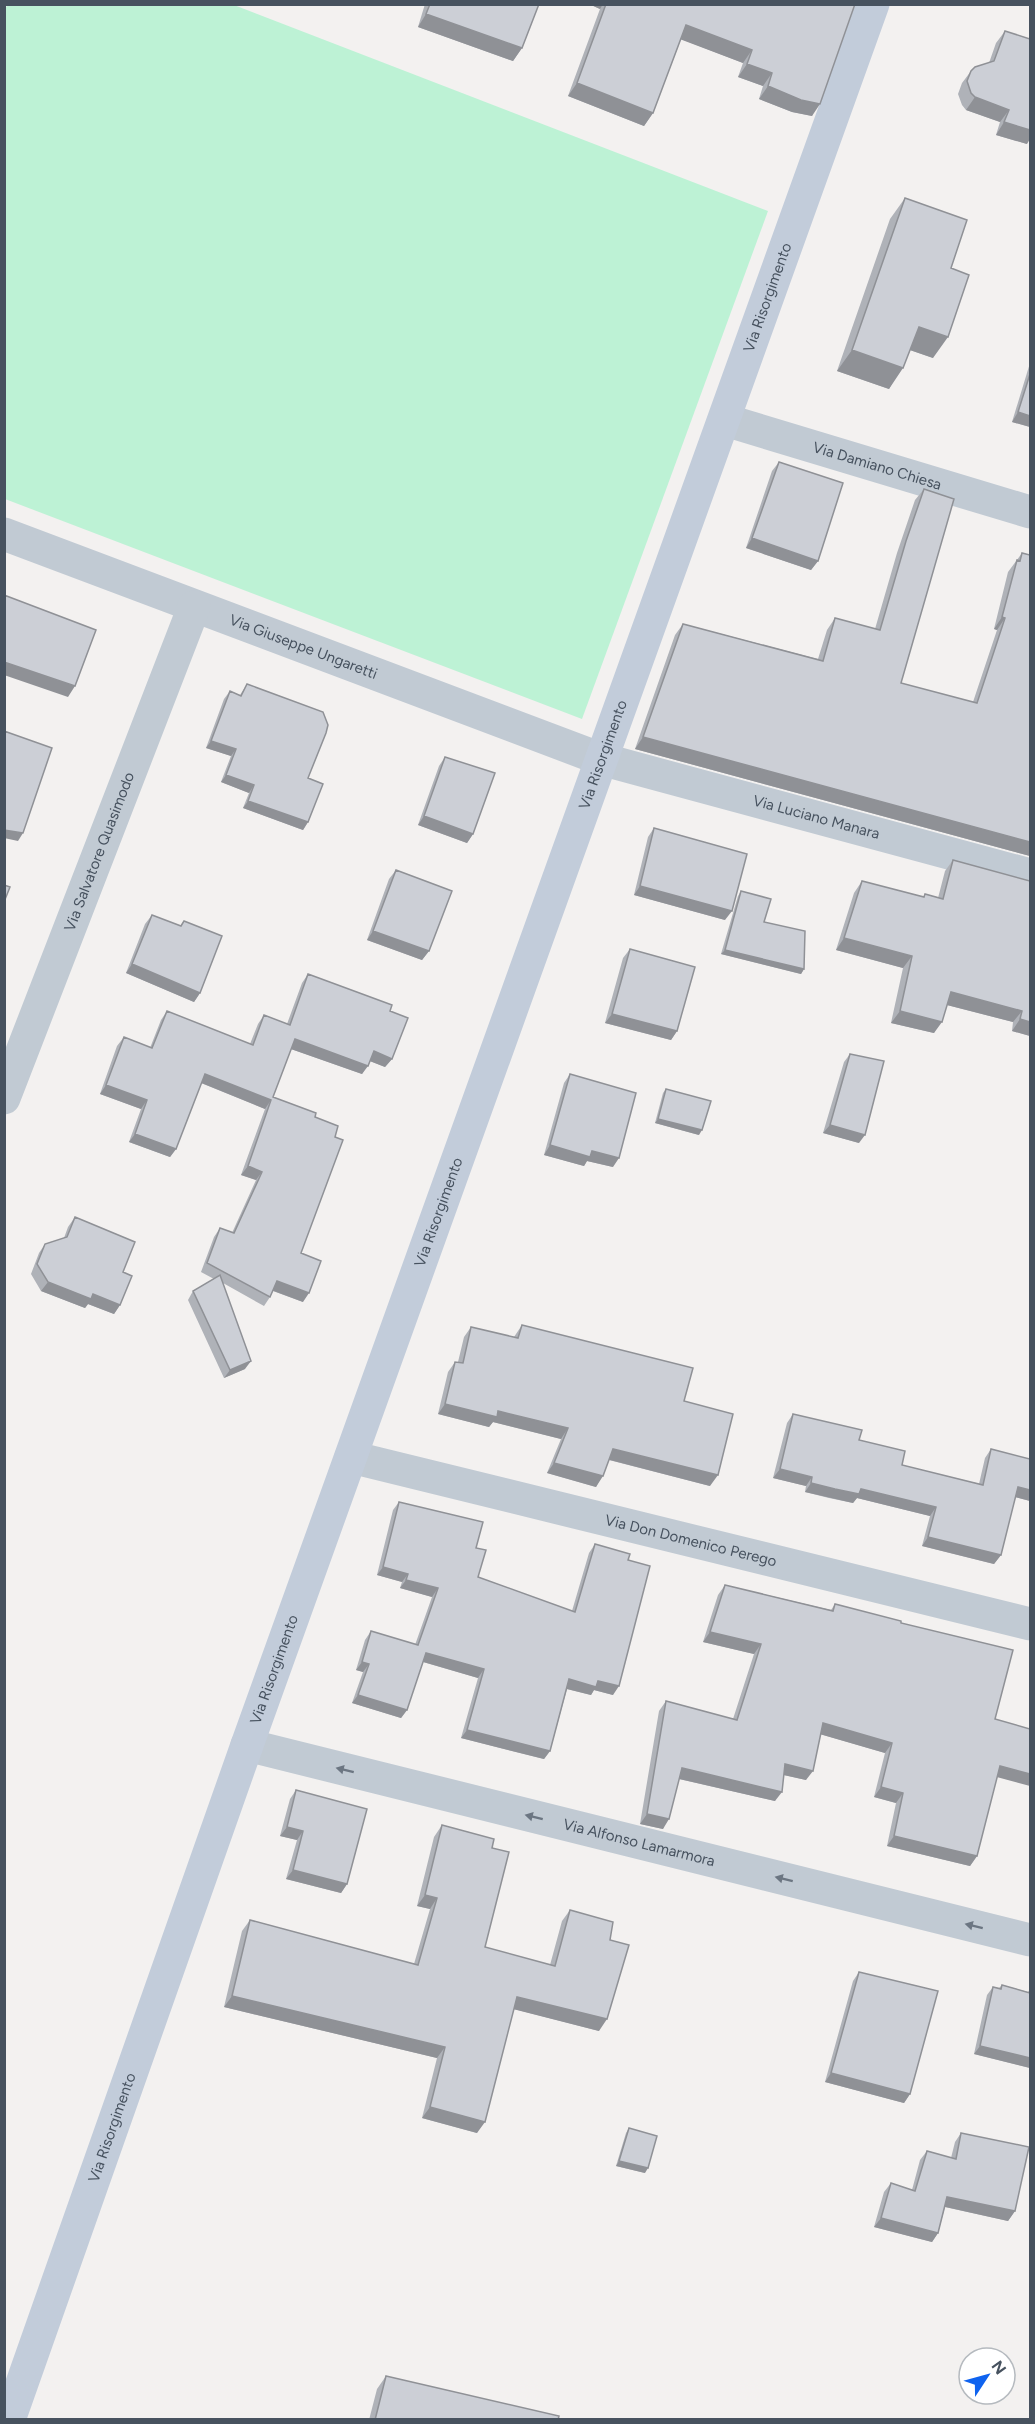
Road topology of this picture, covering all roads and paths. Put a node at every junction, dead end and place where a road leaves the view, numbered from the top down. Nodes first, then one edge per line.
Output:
1 (873, 4) edge
2 (725, 420) junction
3 (1030, 512) edge
4 (4, 534) edge
5 (194, 607) junction
6 (601, 759) junction
7 (1030, 875) edge
8 (4, 1098) edge
9 (351, 1457) junction
10 (1030, 1624) edge
11 (247, 1745) junction
12 (1030, 1940) edge
13 (9, 2420) edge

1 - 2 street, Via Risorgimento
2 - 3 street, Via Damiano Chiesa
2 - 6 street, Via Risorgimento
4 - 5 street, Via Giuseppe Ungaretti
5 - 6 street, Via Giuseppe Ungaretti
5 - 8 street, Via Salvatore Quasimodo
6 - 7 street, Via Luciano Manara
6 - 9 street, Via Risorgimento
9 - 10 street, Via Don Domenico Perego
9 - 11 street, Via Risorgimento
12 -> 11 street, Via Alfonso Lamarmora
11 - 13 street, Via Risorgimento

